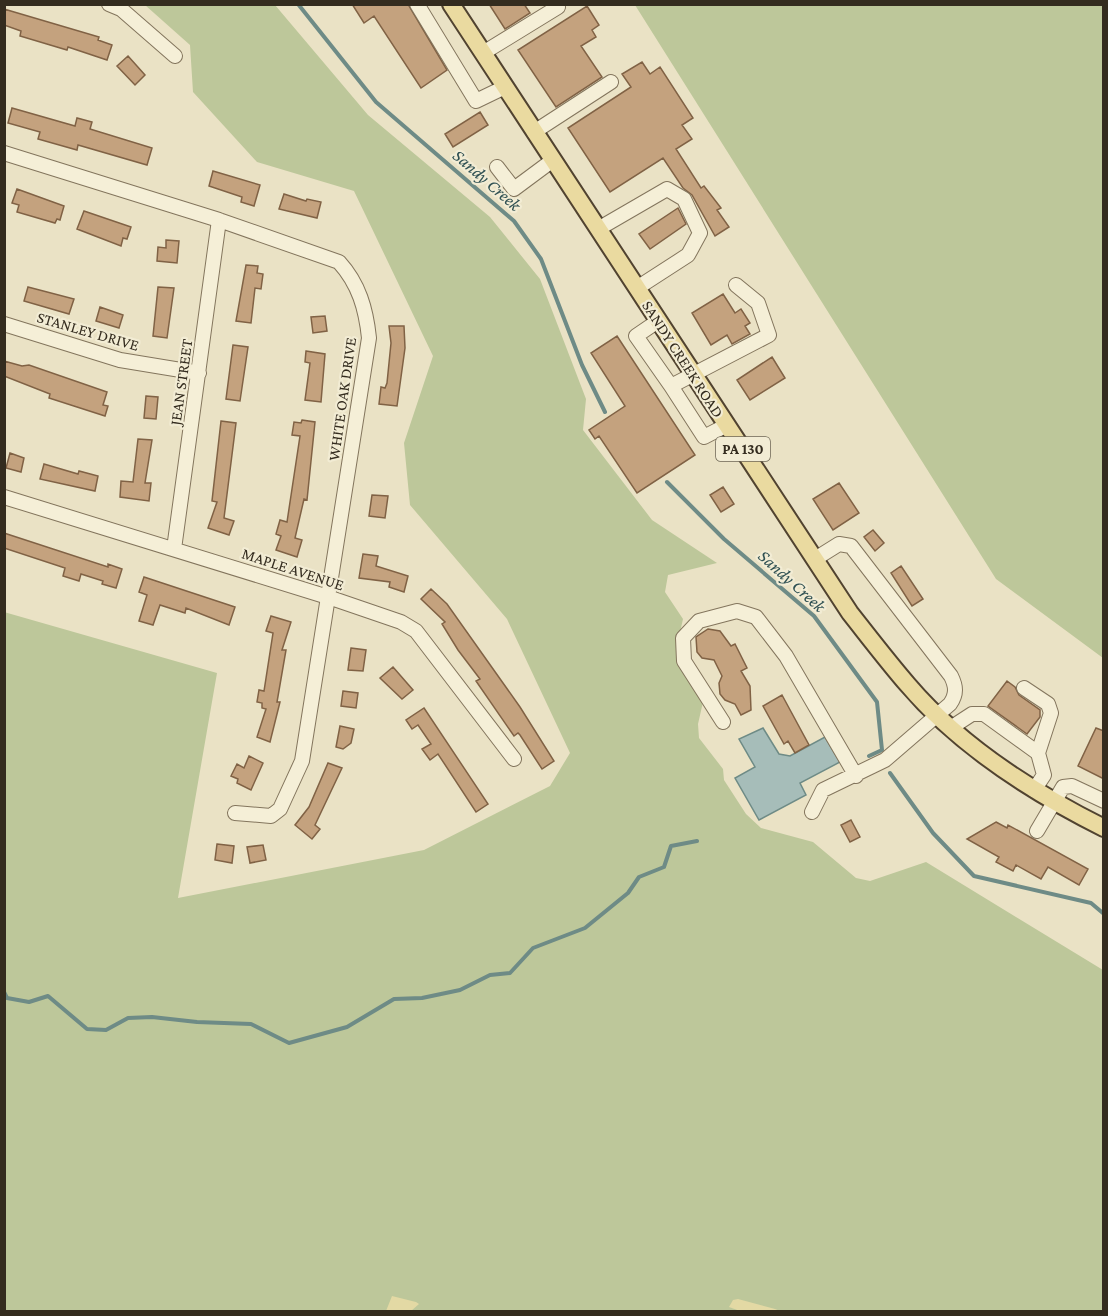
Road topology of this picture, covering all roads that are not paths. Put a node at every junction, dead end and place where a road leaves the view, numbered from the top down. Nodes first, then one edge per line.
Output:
1 (109, 4) edge
2 (417, 4) edge
3 (451, 4) edge
4 (558, 7) dead end
5 (483, 53) junction
6 (175, 56) dead end
7 (610, 82) dead end
8 (505, 87) junction
9 (534, 132) junction
10 (4, 153) edge
11 (553, 160) junction
12 (498, 166) dead end
13 (219, 220) junction
14 (598, 230) junction
15 (736, 285) dead end
16 (636, 288) junction
17 (658, 321) junction
18 (4, 324) edge
19 (199, 373) junction
20 (693, 374) junction
21 (671, 386) junction
22 (727, 425) junction
23 (4, 496) edge
24 (174, 549) junction
25 (815, 559) junction
26 (328, 597) junction
27 (1024, 688) dead end
28 (937, 715) junction
29 (723, 722) dead end
30 (952, 727) junction
31 (1038, 753) junction
32 (514, 759) dead end
33 (856, 776) junction
34 (1034, 790) junction
35 (1054, 801) junction
36 (1104, 801) edge
37 (812, 812) dead end
38 (235, 813) dead end
39 (1104, 828) edge
40 (1037, 831) dead end

1 - 6 street
2 - 8 street
3 - 5 main road, SANDY CREEK ROAD / PA 130
4 - 5 street
5 - 8 main road, SANDY CREEK ROAD / PA 130
7 - 9 street
8 - 9 main road, SANDY CREEK ROAD / PA 130
9 - 11 main road, SANDY CREEK ROAD / PA 130
10 - 13 street, WHITE OAK DRIVE
11 - 12 street
11 - 14 main road, SANDY CREEK ROAD / PA 130
13 - 19 street, JEAN STREET
13 - 26 street, WHITE OAK DRIVE
14 - 16 main road, SANDY CREEK ROAD / PA 130
14 - 16 street
15 - 20 street
16 - 17 main road, SANDY CREEK ROAD / PA 130
17 - 20 main road, SANDY CREEK ROAD / PA 130
17 - 21 street
18 - 19 street, STANLEY DRIVE
19 - 24 street, JEAN STREET
20 - 21 street
20 - 22 main road, SANDY CREEK ROAD / PA 130
21 - 22 street
22 - 25 main road, SANDY CREEK ROAD / PA 130
23 - 24 street, MAPLE AVENUE
24 - 26 street, MAPLE AVENUE
25 - 28 main road, SANDY CREEK ROAD / PA 130
25 - 28 street
26 - 32 street, MAPLE AVENUE
26 - 38 street, WHITE OAK DRIVE
27 - 31 street
28 - 30 main road, SANDY CREEK ROAD / PA 130
28 - 33 street
29 - 33 street
30 - 31 street
30 - 34 main road, SANDY CREEK ROAD / PA 130
31 - 34 street
33 - 37 street
34 - 35 main road, SANDY CREEK ROAD / PA 130
35 - 36 street
35 - 39 main road, SANDY CREEK ROAD / PA 130
35 - 40 street

